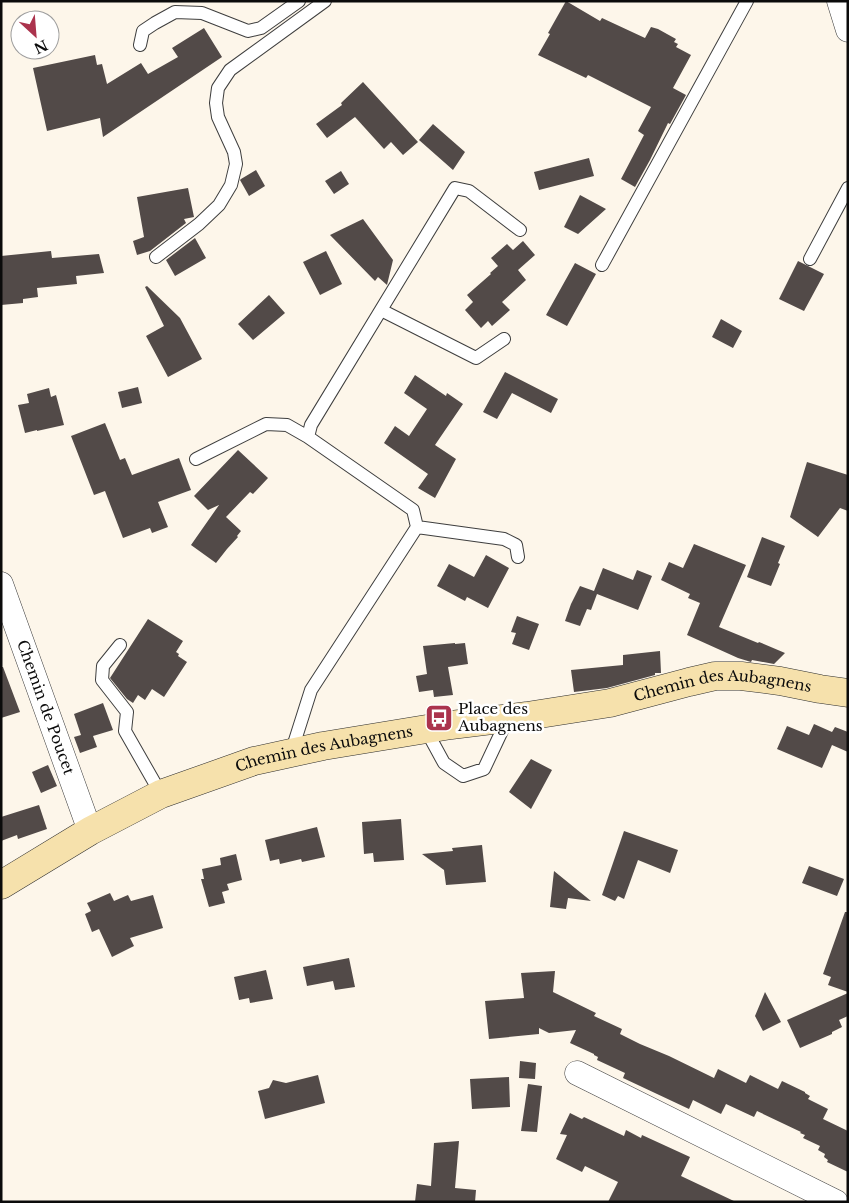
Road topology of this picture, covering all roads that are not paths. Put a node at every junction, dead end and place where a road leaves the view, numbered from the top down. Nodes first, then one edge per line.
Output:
1 (298, 1) edge
2 (325, 1) edge
3 (747, 1) edge
4 (839, 1) edge
5 (848, 30) edge
6 (140, 45) dead end
7 (848, 188) edge
8 (520, 230) dead end
9 (156, 258) dead end
10 (810, 259) dead end
11 (602, 264) dead end
12 (381, 310) junction
13 (504, 339) dead end
14 (308, 437) junction
15 (196, 459) dead end
16 (417, 527) junction
17 (518, 557) dead end
18 (1, 584) edge
19 (120, 646) dead end
20 (848, 693) edge
21 (508, 718) junction
22 (426, 730) junction
23 (291, 753) junction
24 (161, 794) junction
25 (90, 831) junction
26 (1, 885) edge
27 (577, 1073) dead end
28 (836, 1202) edge

1 - 6 lane
2 - 9 lane
3 - 11 lane
4 - 5 street
7 - 10 lane
8 - 12 lane
12 - 13 lane
12 - 14 lane
14 - 15 lane
14 - 16 lane
16 - 17 lane
16 - 23 lane
18 - 25 street, Chemin de Poucet
19 - 24 lane
20 - 21 street, Chemin des Aubagnens
21 - 22 street, Chemin des Aubagnens
21 - 22 lane
22 - 23 street, Chemin des Aubagnens
23 - 24 street, Chemin des Aubagnens
24 - 25 street, Chemin des Aubagnens
25 - 26 street, Chemin des Aubagnens
27 - 28 street

